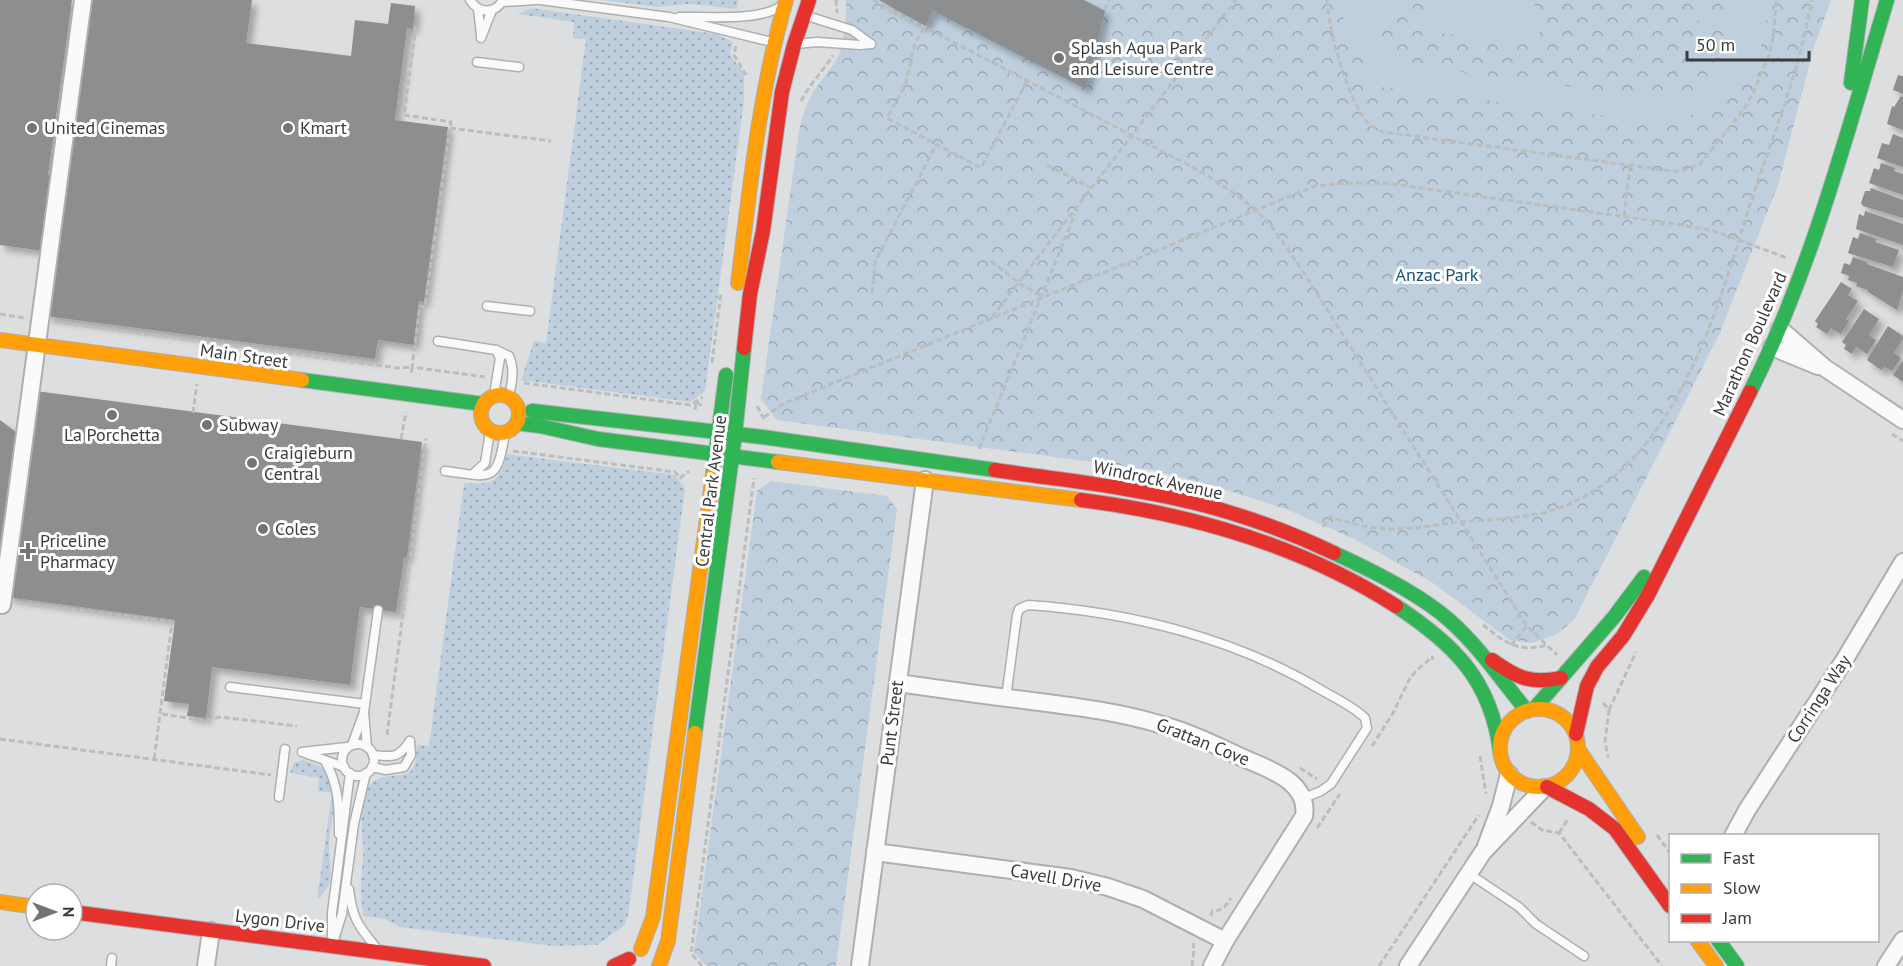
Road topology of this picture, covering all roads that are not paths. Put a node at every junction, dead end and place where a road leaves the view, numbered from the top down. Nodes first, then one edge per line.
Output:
1 (83, 0) edge
2 (470, 0) edge
3 (538, 0) edge
4 (809, 0) edge
5 (1862, 0) edge
6 (1887, 0) edge
7 (502, 1) edge
8 (792, 6) edge
9 (478, 9) junction
10 (492, 10) junction
11 (669, 17) junction
12 (774, 42) junction
13 (794, 45) junction
14 (477, 62) dead end
15 (519, 67) dead end
16 (1837, 167) junction
17 (487, 306) dead end
18 (530, 311) dead end
19 (732, 328) dead end
20 (1780, 329) junction
21 (0, 340) edge
22 (438, 341) dead end
23 (1772, 347) junction
24 (496, 350) junction
25 (36, 352) junction
26 (0, 354) edge
27 (727, 363) dead end
28 (1825, 368) junction
29 (495, 395) junction
30 (509, 397) junction
31 (483, 404) junction
32 (518, 409) junction
33 (471, 417) junction
34 (1902, 419) edge
35 (517, 423) junction
36 (490, 431) junction
37 (505, 432) junction
38 (718, 433) junction
39 (735, 434) junction
40 (716, 454) junction
41 (732, 456) junction
42 (927, 462) junction
43 (445, 471) dead end
44 (473, 474) junction
45 (925, 480) junction
46 (1680, 529) junction
47 (1903, 562) edge
48 (3, 602) road end
49 (378, 610) dead end
50 (1479, 651) junction
51 (1565, 673) junction
52 (898, 683) junction
53 (230, 687) dead end
54 (1006, 698) junction
55 (365, 708) junction
56 (1530, 710) junction
57 (1576, 734) junction
58 (350, 746) junction
59 (367, 747) junction
60 (285, 749) dead end
61 (1578, 749) junction
62 (1500, 751) junction
63 (373, 755) junction
64 (325, 761) junction
65 (347, 770) junction
66 (369, 770) junction
67 (1509, 774) junction
68 (1545, 787) junction
69 (279, 797) dead end
70 (1304, 798) junction
71 (1734, 834) edge
72 (1649, 850) dead end
73 (875, 852) junction
74 (1483, 852) junction
75 (339, 865) junction
76 (1468, 873) junction
77 (347, 874) junction
78 (0, 902) edge
79 (1669, 903) edge
80 (24, 905) edge
81 (84, 914) edge
82 (211, 931) junction
83 (1225, 940) junction
84 (1903, 940) edge
85 (1698, 942) edge
86 (1719, 942) edge
87 (332, 946) junction
88 (380, 952) junction
89 (1584, 956) dead end
90 (630, 960) edge
91 (661, 965) edge
92 (207, 966) edge
93 (484, 966) edge
94 (860, 966) edge
95 (1212, 966) edge
96 (1408, 966) edge
97 (1716, 966) edge
98 (1737, 966) edge
99 (1886, 966) edge

1 - 25 street
2 - 9 lane
3 - 7 lane
3 - 11 lane
4 - 8 street, Central Park Avenue
5 - 16 street, Marathon Boulevard
6 - 16 street, Marathon Boulevard
7 - 10 lane
8 - 11 lane
8 - 12 street, Central Park Avenue
8 - 13 street, Central Park Avenue
8 - 13 lane
9 - 10 lane
9 - 10 lane
11 - 12 lane
12 - 19 street, Central Park Avenue
13 - 39 street, Central Park Avenue
14 - 15 lane
16 - 20 street, Marathon Boulevard
17 - 18 lane
20 - 23 street, Marathon Boulevard
20 - 28 street
21 - 25 street, Main Street
22 - 24 lane
23 - 28 street
23 - 46 street, Marathon Boulevard
24 - 29 lane
24 - 30 lane
25 - 26 street, Main Street
25 - 31 street, Main Street
25 - 33 street, Main Street
25 - 48 street
27 - 38 street, Central Park Avenue
28 - 34 street
29 - 30 street
29 - 31 street
30 - 32 street
31 - 33 street
32 - 35 street
32 - 38 street
33 - 36 street
35 - 37 street
35 - 40 street
36 - 37 street
36 - 44 lane
37 - 44 lane
38 - 39 street, Windrock Avenue
38 - 40 street, Central Park Avenue
39 - 41 street, Central Park Avenue
39 - 42 street, Windrock Avenue
40 - 41 street
40 - 90 street, Central Park Avenue
41 - 45 street, Windrock Avenue
41 - 91 street, Central Park Avenue
42 - 45 street
42 - 50 street, Windrock Avenue
43 - 44 lane
45 - 52 street, Punt Street
45 - 62 street, Windrock Avenue
46 - 51 street, Marathon Boulevard
46 - 57 street, Marathon Boulevard
47 - 71 street, Corringa Way
49 - 55 lane
50 - 51 street
50 - 56 street, Windrock Avenue
51 - 56 street, Marathon Boulevard
52 - 54 street, Grattan Cove
52 - 73 street, Punt Street
53 - 55 lane
54 - 70 street, Grattan Cove
54 - 70 lane
55 - 58 lane
55 - 59 lane
56 - 57 street
56 - 62 street
57 - 61 street
58 - 59 lane
58 - 64 lane
58 - 65 lane
59 - 63 lane
60 - 69 lane
61 - 68 street
61 - 72 street
62 - 67 street
63 - 66 lane
63 - 66 lane
64 - 65 lane
64 - 75 lane
65 - 66 lane
65 - 75 lane
66 - 77 lane
67 - 68 street
67 - 74 street
68 - 74 street
68 - 79 street
70 - 83 street
73 - 83 street, Cavell Drive
73 - 94 street, Punt Street
74 - 76 street
75 - 87 lane
76 - 89 lane
76 - 96 street
77 - 87 lane
77 - 88 lane
78 - 80 street
81 - 82 street, Lygon Drive
82 - 87 street, Lygon Drive
82 - 92 street
83 - 95 street
84 - 99 street
85 - 97 street
86 - 98 street
87 - 88 street, Lygon Drive
88 - 93 street, Lygon Drive
90 - 91 street

